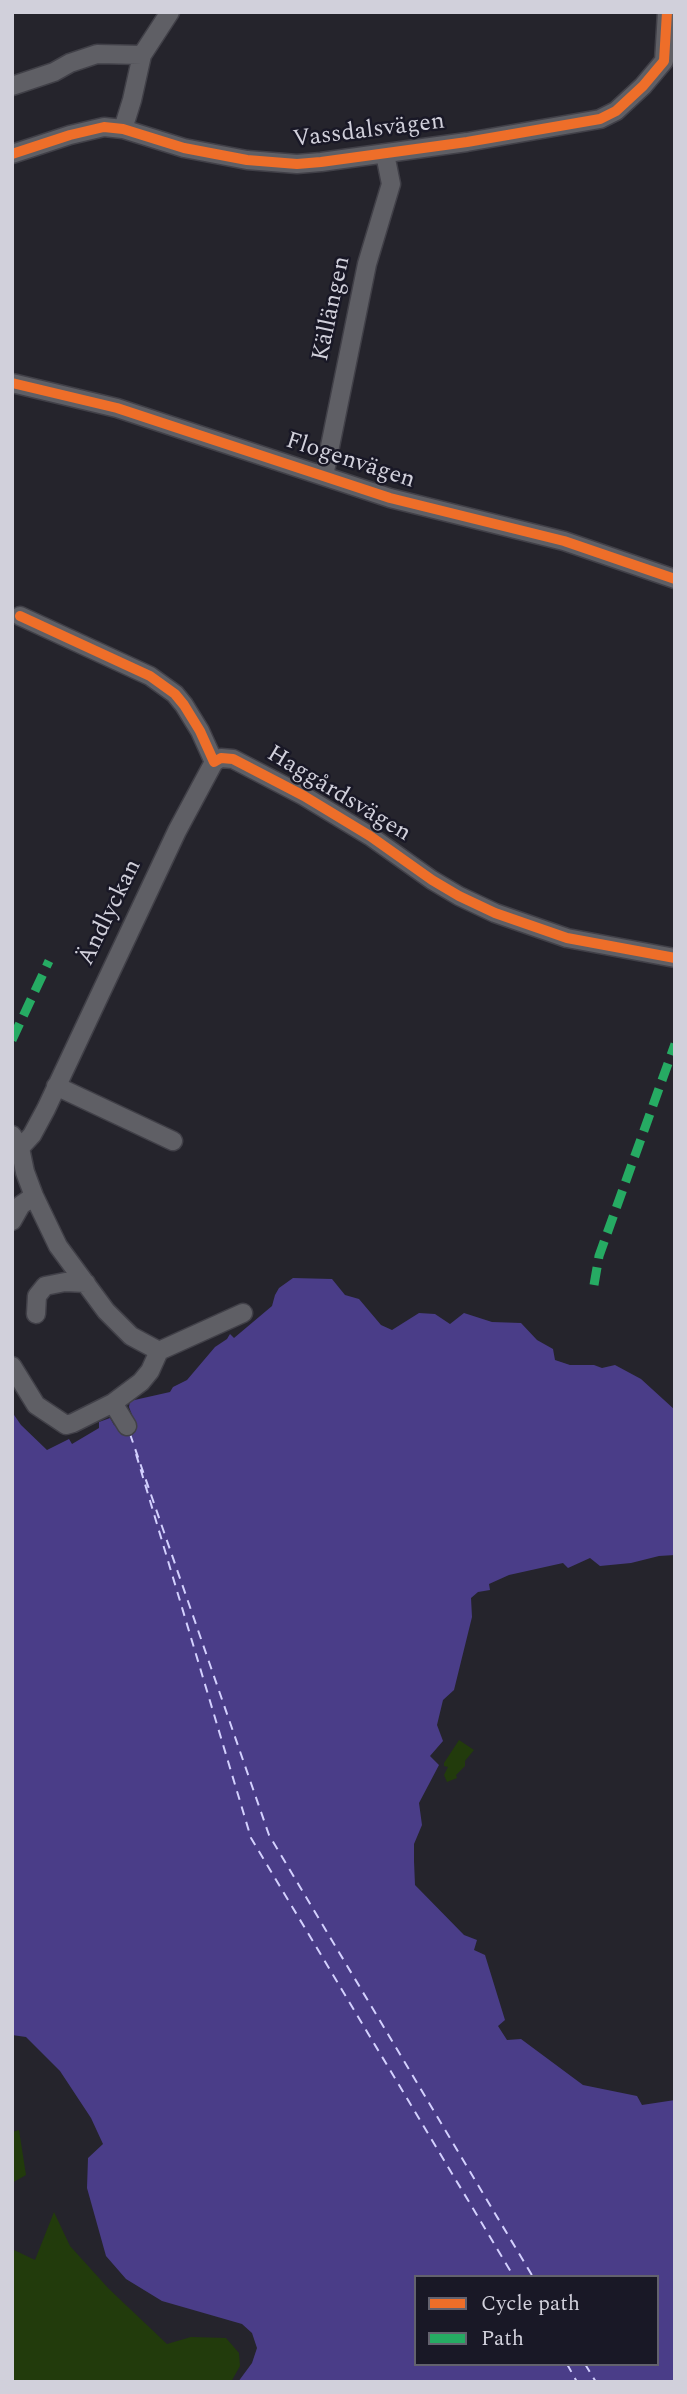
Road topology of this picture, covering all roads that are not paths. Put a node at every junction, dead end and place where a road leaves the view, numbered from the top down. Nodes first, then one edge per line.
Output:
1 (170, 12) edge
2 (667, 12) edge
3 (142, 55) junction
4 (670, 60) edge
5 (12, 86) edge
6 (122, 129) junction
7 (12, 154) edge
8 (384, 154) junction
9 (12, 383) edge
10 (324, 476) junction
11 (675, 579) edge
12 (20, 616) dead end
13 (214, 762) junction
14 (675, 958) edge
15 (56, 1086) junction
16 (16, 1141) edge
17 (173, 1141) dead end
18 (34, 1196) junction
19 (12, 1221) edge
20 (86, 1283) junction
21 (243, 1313) dead end
22 (36, 1314) dead end
23 (159, 1351) junction
24 (12, 1366) edge
25 (113, 1403) junction
26 (127, 1426) dead end

1 - 3 street
2 - 4 street, Vassdalsvägen
3 - 5 street
3 - 6 street
4 - 8 street, Vassdalsvägen
6 - 7 street, Vassdalsvägen
6 - 8 street, Vassdalsvägen
8 - 10 street, Källängen
9 - 10 street, Flogenvägen
10 - 11 street, Flogenvägen
12 - 13 street
13 - 14 street, Haggårdsvägen
13 - 15 street, Ändlyckan
15 - 16 street, Ändlyckan
15 - 17 street
16 - 18 street
18 - 19 street
18 - 20 street
20 - 22 street
20 - 23 street
21 - 23 street
23 - 25 street
24 - 25 street
25 - 26 street

